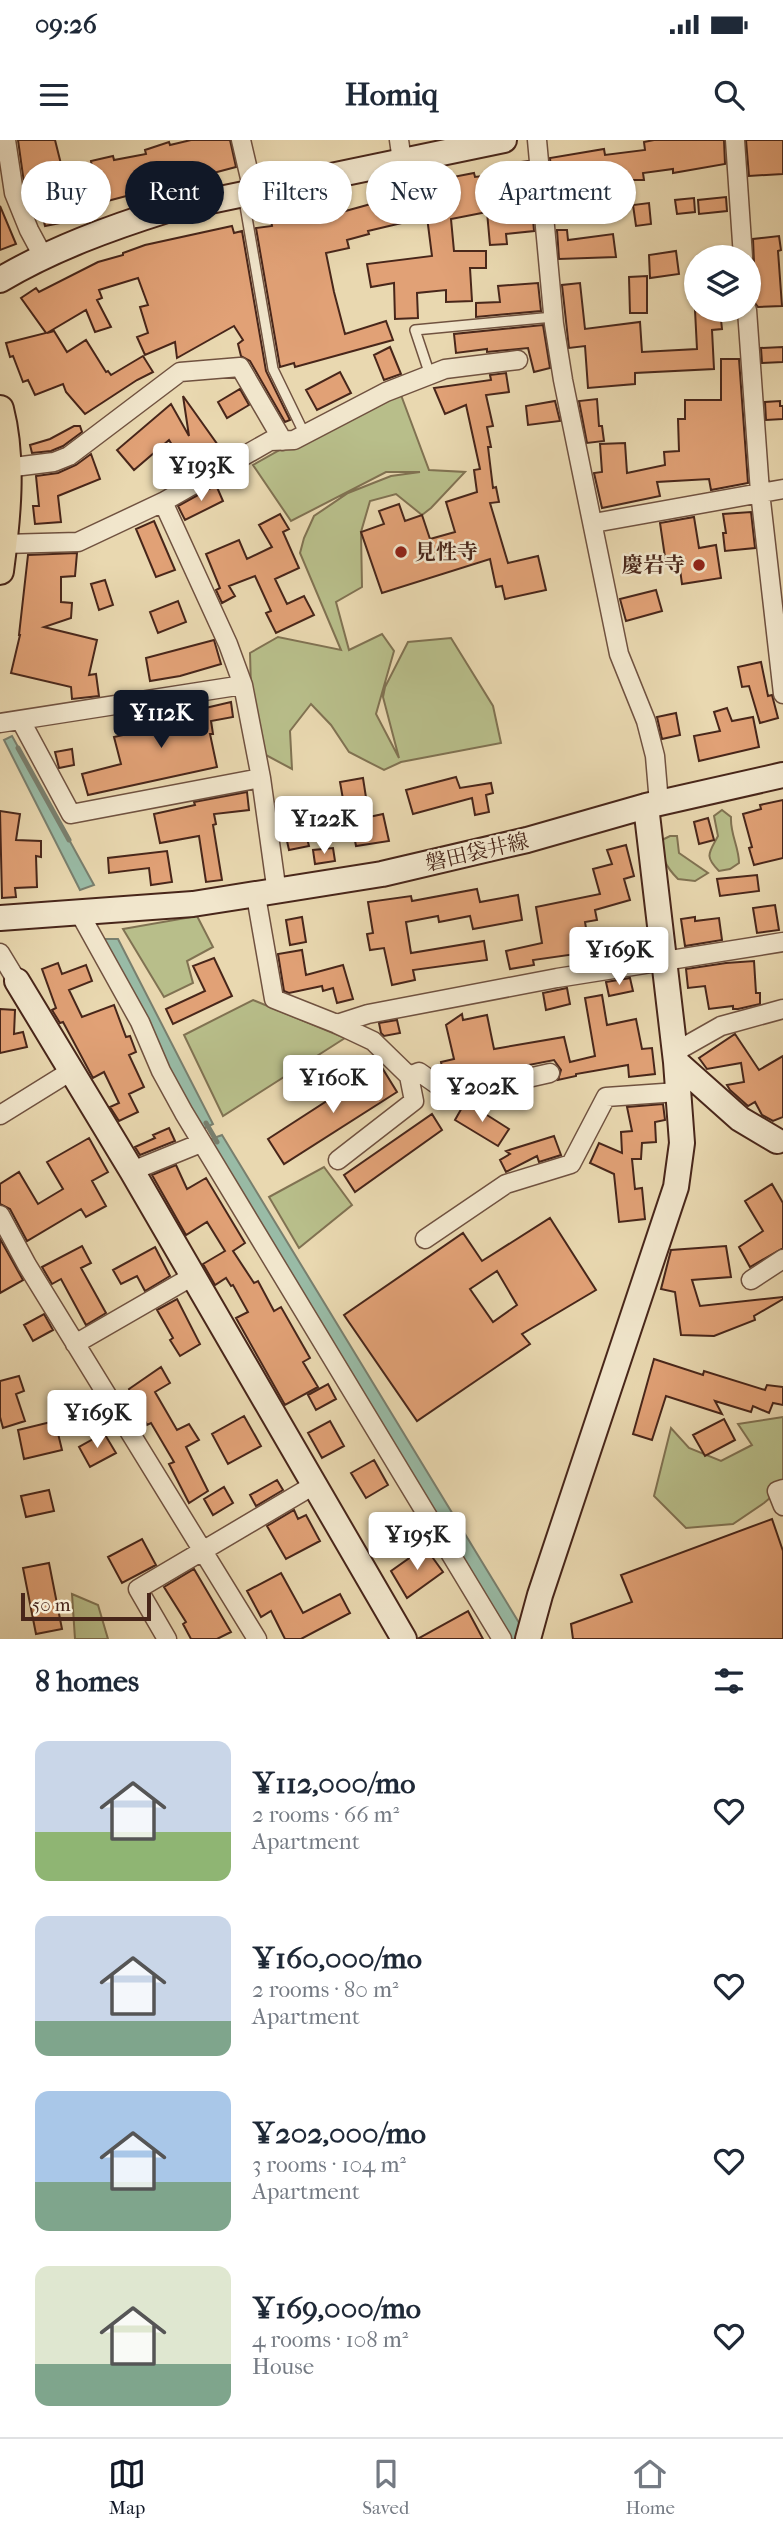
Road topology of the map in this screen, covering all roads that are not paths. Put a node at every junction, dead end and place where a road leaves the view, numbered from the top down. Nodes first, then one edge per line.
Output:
1 (6, 140) edge
2 (241, 140) edge
3 (504, 140) edge
4 (537, 140) edge
5 (735, 140) edge
6 (400, 150) edge
7 (244, 161) edge
8 (352, 163) edge
9 (238, 194) edge
10 (252, 224) edge
11 (742, 245) edge
12 (44, 258) junction
13 (0, 280) edge
14 (554, 317) junction
15 (748, 322) edge
16 (518, 360) dead end
17 (430, 375) junction
18 (0, 409) edge
19 (305, 435) junction
20 (283, 441) junction
21 (4, 462) edge
22 (783, 489) edge
23 (760, 492) junction
24 (163, 502) junction
25 (594, 523) junction
26 (4, 544) junction
27 (0, 571) edge
28 (243, 685) junction
29 (783, 694) edge
30 (21, 721) junction
31 (0, 723) edge
32 (783, 775) edge
33 (261, 778) junction
34 (652, 805) junction
35 (266, 894) junction
36 (80, 914) junction
37 (0, 918) edge
38 (783, 942) edge
39 (0, 953) edge
40 (664, 961) junction
41 (17, 982) joint
42 (783, 1009) edge
43 (337, 1024) junction
44 (676, 1057) junction
45 (71, 1071) junction
46 (550, 1073) dead end
47 (409, 1076) junction
48 (678, 1092) junction
49 (0, 1115) edge
50 (781, 1142) edge
51 (201, 1143) junction
52 (338, 1160) dead end
53 (132, 1171) junction
54 (0, 1215) edge
55 (425, 1239) dead end
56 (783, 1259) edge
57 (194, 1276) junction
58 (751, 1280) dead end
59 (75, 1344) junction
60 (314, 1485) junction
61 (783, 1489) edge
62 (783, 1506) edge
63 (203, 1549) junction
64 (530, 1635) edge
65 (167, 1639) edge
66 (257, 1639) edge
67 (404, 1639) edge
68 (502, 1639) edge

1 - 12 street
2 - 7 street
3 - 6 street
4 - 14 street
5 - 11 street
6 - 8 street
9 - 12 street
10 - 19 lane
12 - 13 street
14 - 17 lane
14 - 25 street
15 - 23 street
16 - 17 street
17 - 19 street
18 - 21 main road
19 - 20 street
20 - 21 street
20 - 24 street
21 - 26 main road
22 - 23 street
23 - 25 street
23 - 29 street
24 - 26 street
24 - 28 street
25 - 34 street
26 - 27 main road
28 - 30 street
28 - 33 street
30 - 31 street
30 - 33 street
32 - 34 street, 磐田袋井線
33 - 35 street
34 - 35 street, 磐田袋井線
34 - 40 street
35 - 36 street, 磐田袋井線
35 - 43 street
36 - 37 street, 磐田袋井線
36 - 51 street
38 - 40 street
39 - 41 street
40 - 43 street
40 - 44 street
41 - 45 street
42 - 44 street
43 - 47 street
44 - 48 street
44 - 50 street
45 - 49 street
45 - 53 street
46 - 47 street
47 - 52 street
48 - 55 street
48 - 64 street
51 - 53 street
51 - 68 street
53 - 57 street
54 - 59 street
56 - 58 street
57 - 59 street
57 - 60 street
59 - 63 street
60 - 63 street
60 - 67 street
61 - 62 street
63 - 65 street
63 - 66 street

